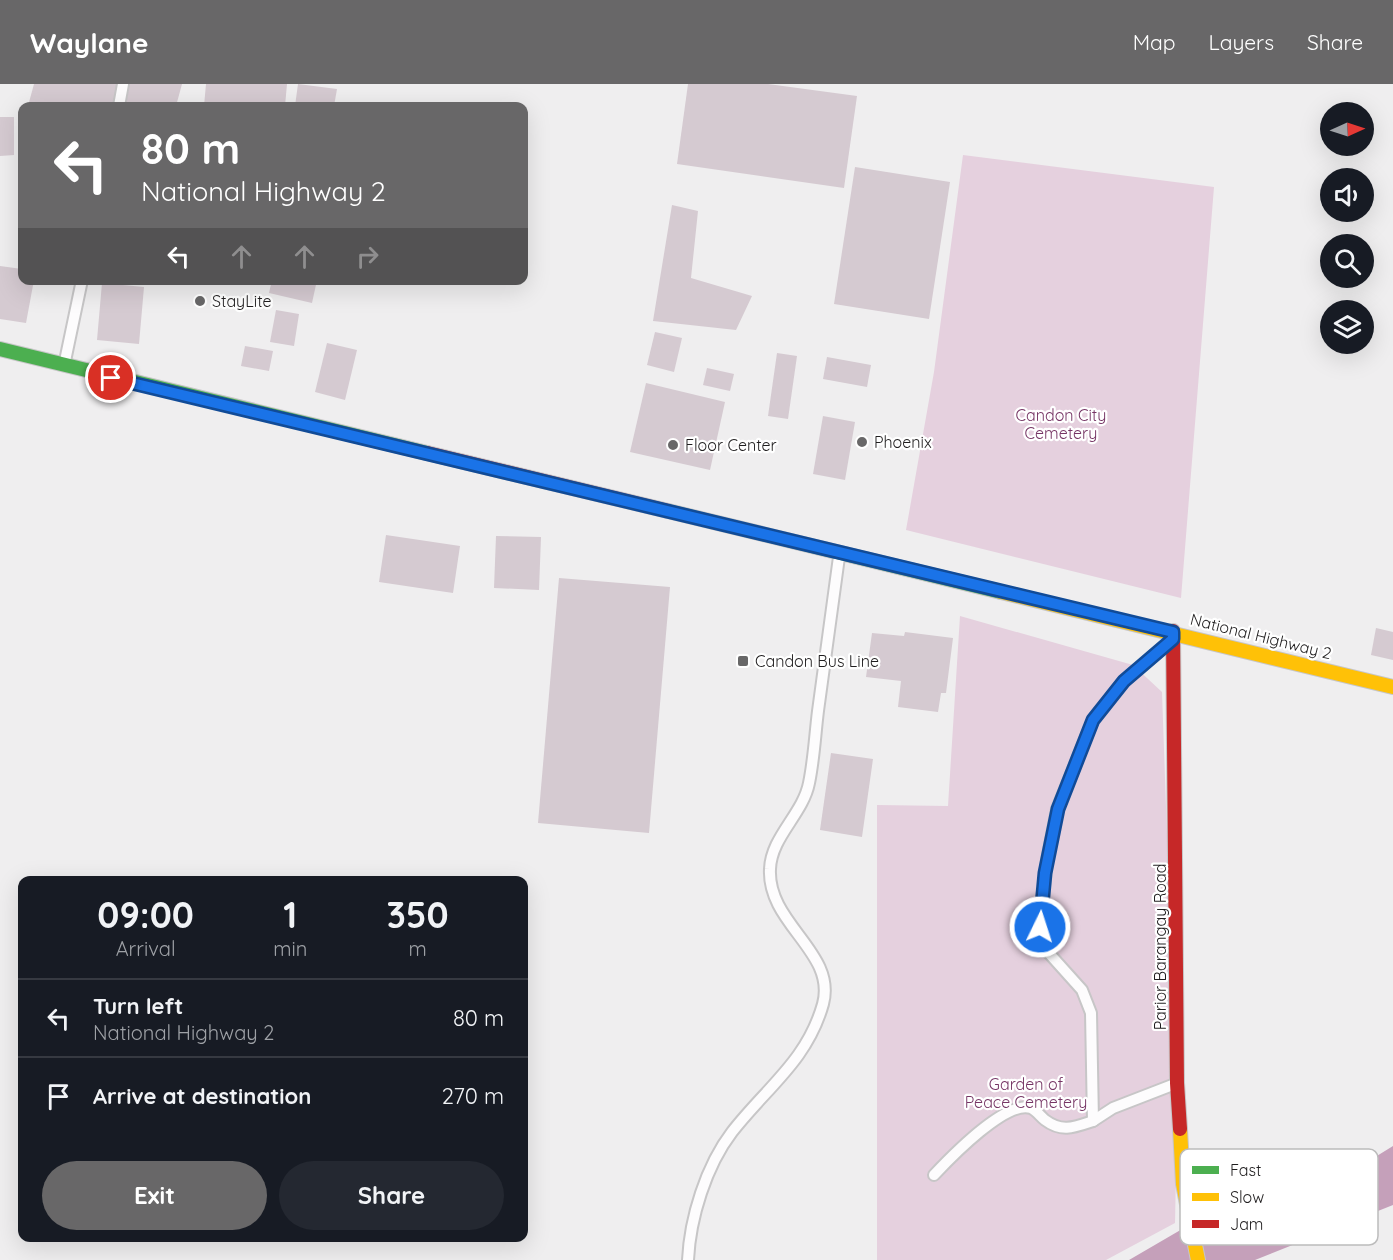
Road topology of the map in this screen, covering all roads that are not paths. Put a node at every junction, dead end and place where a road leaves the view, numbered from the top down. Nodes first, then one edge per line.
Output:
1 (123, 84) edge
2 (120, 102) edge
3 (81, 285) edge
4 (0, 349) edge
5 (64, 367) junction
6 (839, 551) junction
7 (1173, 635) junction
8 (1393, 687) edge
9 (1177, 1083) junction
10 (1093, 1121) junction
11 (1181, 1149) edge
12 (934, 1175) dead end
13 (1194, 1245) edge
14 (688, 1260) edge
15 (1198, 1260) edge

1 - 2 lane
3 - 5 lane
4 - 5 main road, National Highway 2
5 - 6 main road, National Highway 2
6 - 7 main road, National Highway 2
6 - 14 lane
7 - 8 main road, National Highway 2
7 - 9 main road, Parior Barangay Road
7 - 10 lane
9 - 10 lane
9 - 11 main road, Parior Barangay Road
10 - 12 lane
13 - 15 main road, Parior Barangay Road

